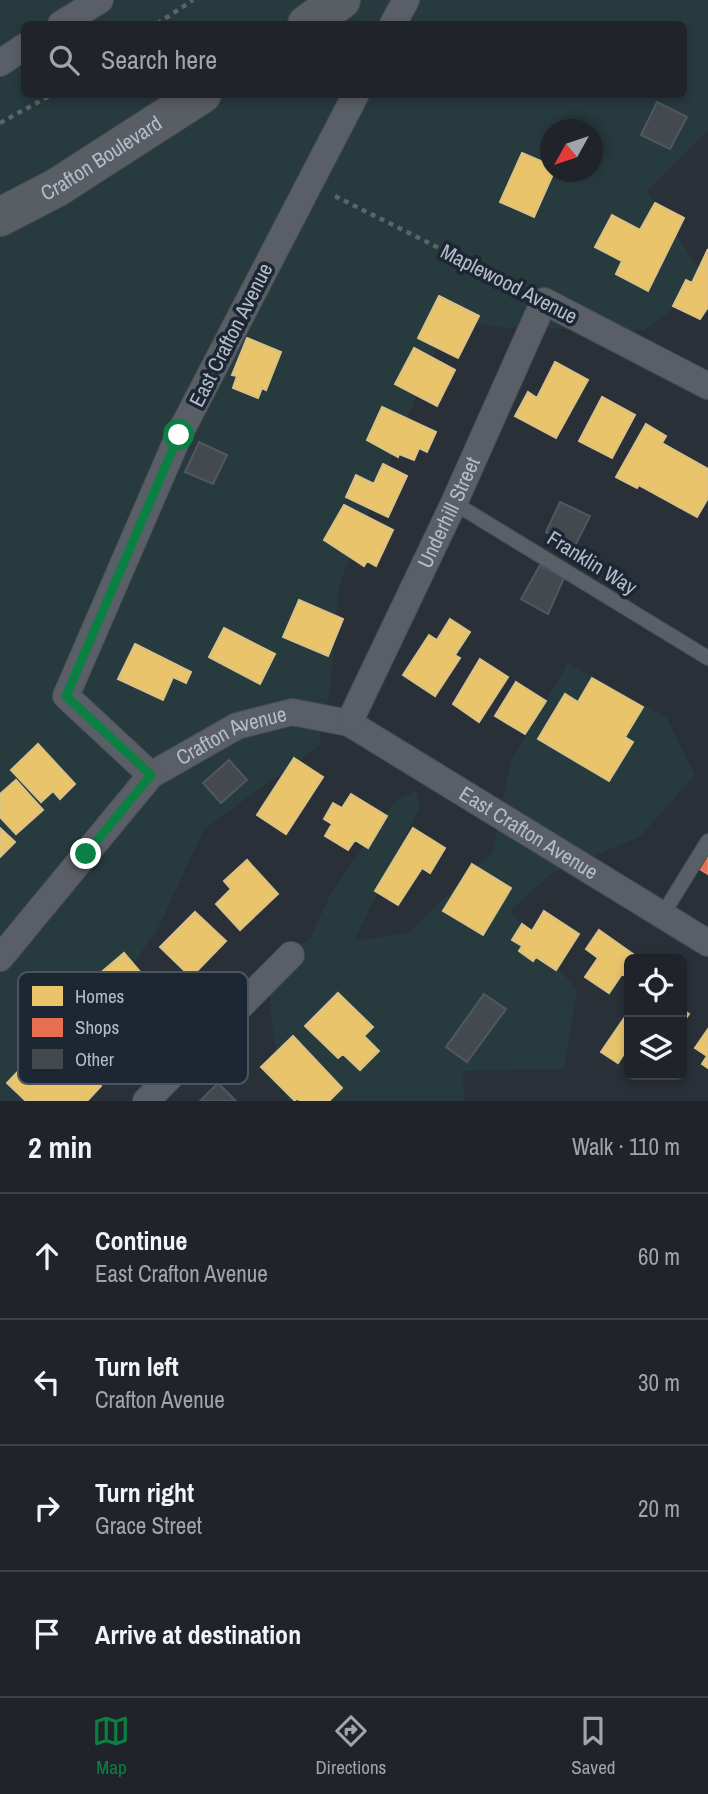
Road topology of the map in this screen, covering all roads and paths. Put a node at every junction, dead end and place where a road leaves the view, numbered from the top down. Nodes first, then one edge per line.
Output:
1 (100, 0) edge
2 (192, 0) edge
3 (341, 0) edge
4 (406, 0) edge
5 (66, 21) edge
6 (161, 21) edge
7 (311, 21) edge
8 (395, 21) edge
9 (21, 49) edge
10 (0, 63) edge
11 (46, 98) edge
12 (196, 98) edge
13 (354, 98) edge
14 (0, 123) edge
15 (309, 184) junction
16 (0, 217) edge
17 (544, 300) junction
18 (708, 386) edge
19 (454, 503) junction
20 (708, 658) edge
21 (66, 696) joint
22 (349, 723) junction
23 (151, 775) junction
24 (708, 841) edge
25 (663, 914) junction
26 (708, 943) edge
27 (291, 956) dead end
28 (0, 958) edge
29 (248, 999) edge
30 (163, 1084) edge
31 (146, 1101) edge

1 - 5 street
2 - 6 path
3 - 7 main road
4 - 8 street
9 - 10 street
11 - 14 path
12 - 16 main road, Crafton Boulevard
13 - 15 street, East Crafton Avenue
15 - 17 path, Maplewood Avenue
15 - 21 street, East Crafton Avenue
17 - 18 street, Maplewood Avenue
17 - 19 street, Underhill Street
19 - 20 lane, Franklin Way
19 - 22 street, Underhill Street
21 - 23 street, Crafton Avenue
22 - 23 street, Crafton Avenue
22 - 25 street, East Crafton Avenue
23 - 28 street
24 - 25 lane
25 - 26 street, East Crafton Avenue
27 - 29 street
30 - 31 street

